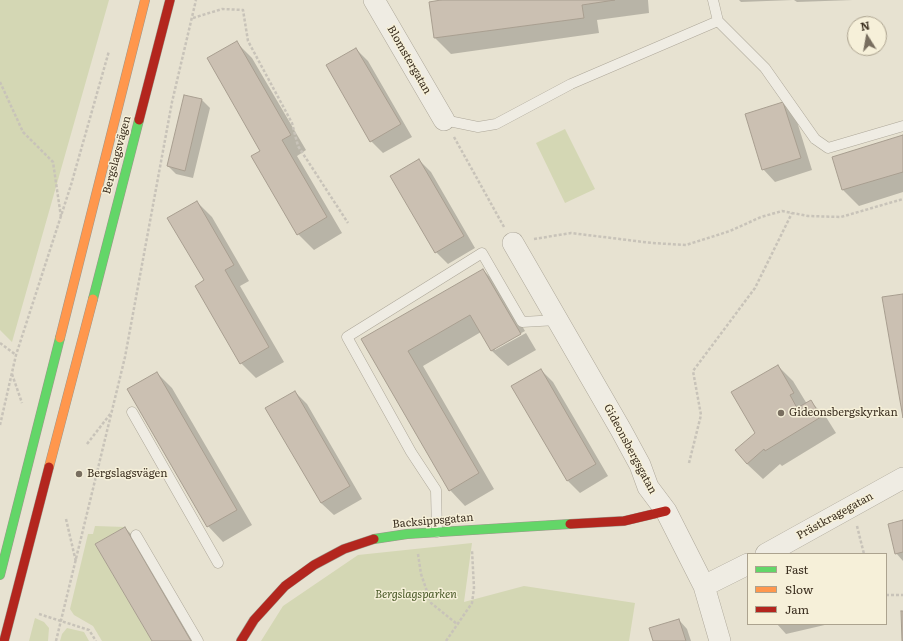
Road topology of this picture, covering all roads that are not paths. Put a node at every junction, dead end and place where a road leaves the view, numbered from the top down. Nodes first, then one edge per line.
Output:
1 (145, 0) edge
2 (170, 0) edge
3 (374, 0) edge
4 (713, 0) edge
5 (718, 21) junction
6 (444, 120) joint
7 (903, 126) edge
8 (513, 243) road end
9 (557, 320) junction
10 (132, 412) dead end
11 (903, 478) edge
12 (666, 511) junction
13 (437, 532) junction
14 (136, 535) dead end
15 (768, 553) edge
16 (218, 563) dead end
17 (747, 564) edge
18 (0, 575) edge
19 (704, 586) junction
20 (4, 641) edge
21 (198, 641) edge
22 (241, 641) edge
23 (720, 641) edge

1 - 18 main road, Bergslagsvägen
2 - 20 main road, Bergslagsvägen
3 - 6 street, Blomstergatan
4 - 5 lane
5 - 6 lane
5 - 7 lane
8 - 9 street, Gideonsbergsgatan
9 - 12 street, Gideonsbergsgatan
9 - 13 lane
10 - 16 lane
11 - 15 street, Prästkragegatan
12 - 13 main road, Backsippsgatan
12 - 19 street, Gideonsbergsgatan
13 - 22 main road, Backsippsgatan
14 - 21 lane
17 - 19 street
19 - 23 street, Gideonsbergsgatan

